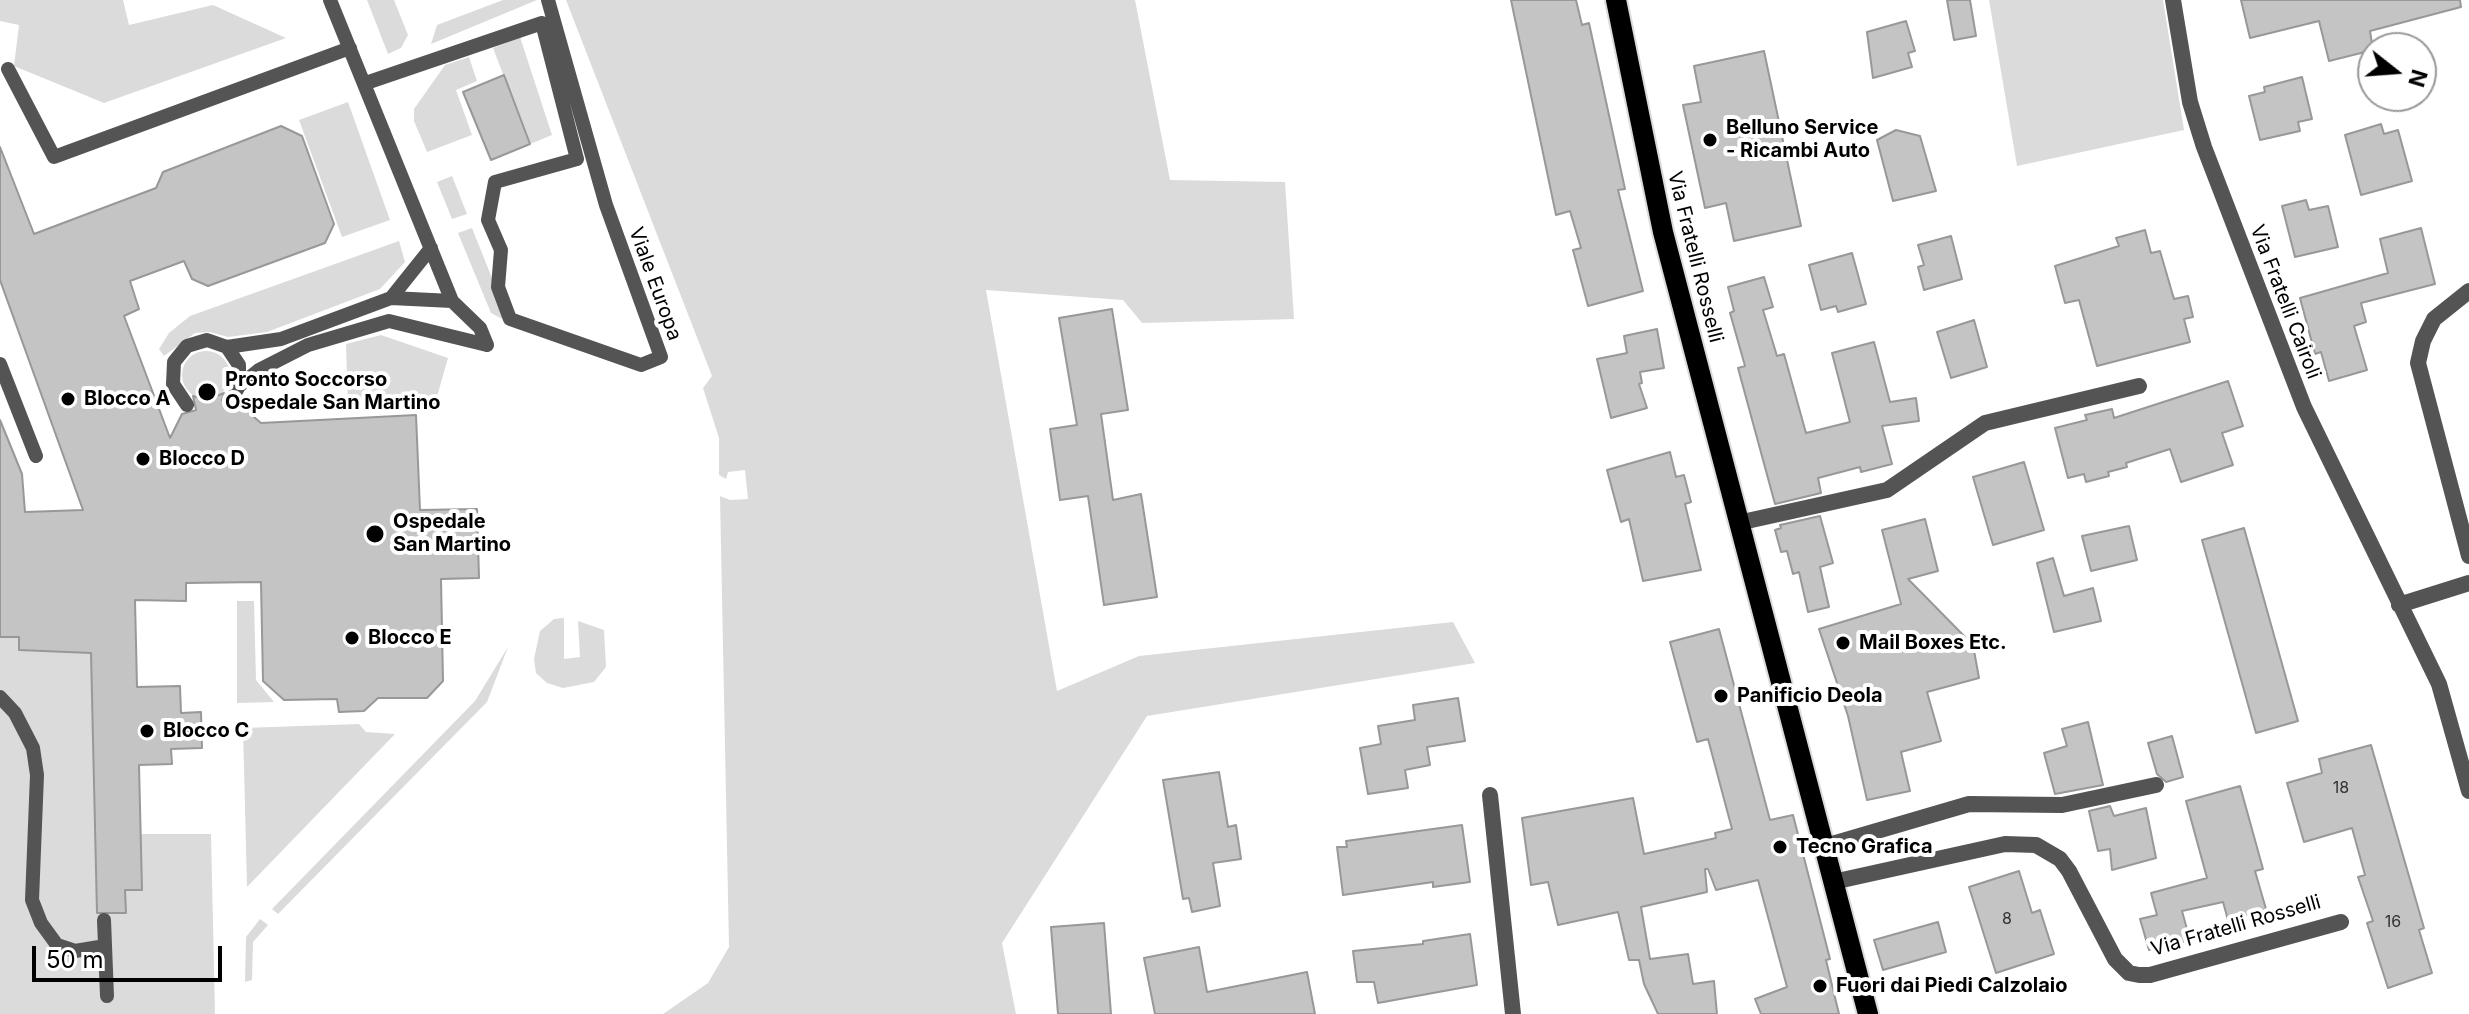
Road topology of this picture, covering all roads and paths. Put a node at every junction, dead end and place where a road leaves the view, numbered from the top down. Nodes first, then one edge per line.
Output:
1 (330, 0) edge
2 (548, 0) edge
3 (1616, 0) edge
4 (2173, 0) edge
5 (350, 48) junction
6 (8, 69) dead end
7 (366, 83) junction
8 (431, 248) junction
9 (2469, 291) edge
10 (391, 298) junction
11 (452, 301) junction
12 (227, 347) junction
13 (0, 364) edge
14 (2139, 386) dead end
15 (187, 405) dead end
16 (36, 456) dead end
17 (1738, 523) junction
18 (2469, 556) edge
19 (2469, 583) edge
20 (2399, 605) junction
21 (0, 697) edge
22 (2156, 785) dead end
23 (2469, 791) edge
24 (1490, 795) dead end
25 (1822, 847) junction
26 (1833, 882) junction
27 (104, 920) dead end
28 (2341, 922) dead end
29 (105, 946) junction
30 (107, 996) dead end
31 (1513, 1014) edge
32 (1868, 1014) edge

1 - 5 lane
2 - 7 lane, Viale Europa
3 - 17 main road, Via Fratelli Rosselli
4 - 20 street, Via Fratelli Cairoli
5 - 6 lane
5 - 7 lane
7 - 8 lane
8 - 10 lane
8 - 11 lane
9 - 18 street
10 - 11 lane
10 - 12 lane
11 - 12 lane
12 - 15 lane
13 - 16 lane
14 - 17 street
17 - 25 main road, Via Fratelli Rosselli
19 - 20 street
20 - 23 street, Via Fratelli Cairoli
21 - 29 lane
22 - 25 street
24 - 31 street
25 - 26 main road, Via Fratelli Rosselli
26 - 28 street, Via Fratelli Rosselli
26 - 32 main road, Via Fratelli Rosselli
27 - 29 lane
29 - 30 lane

